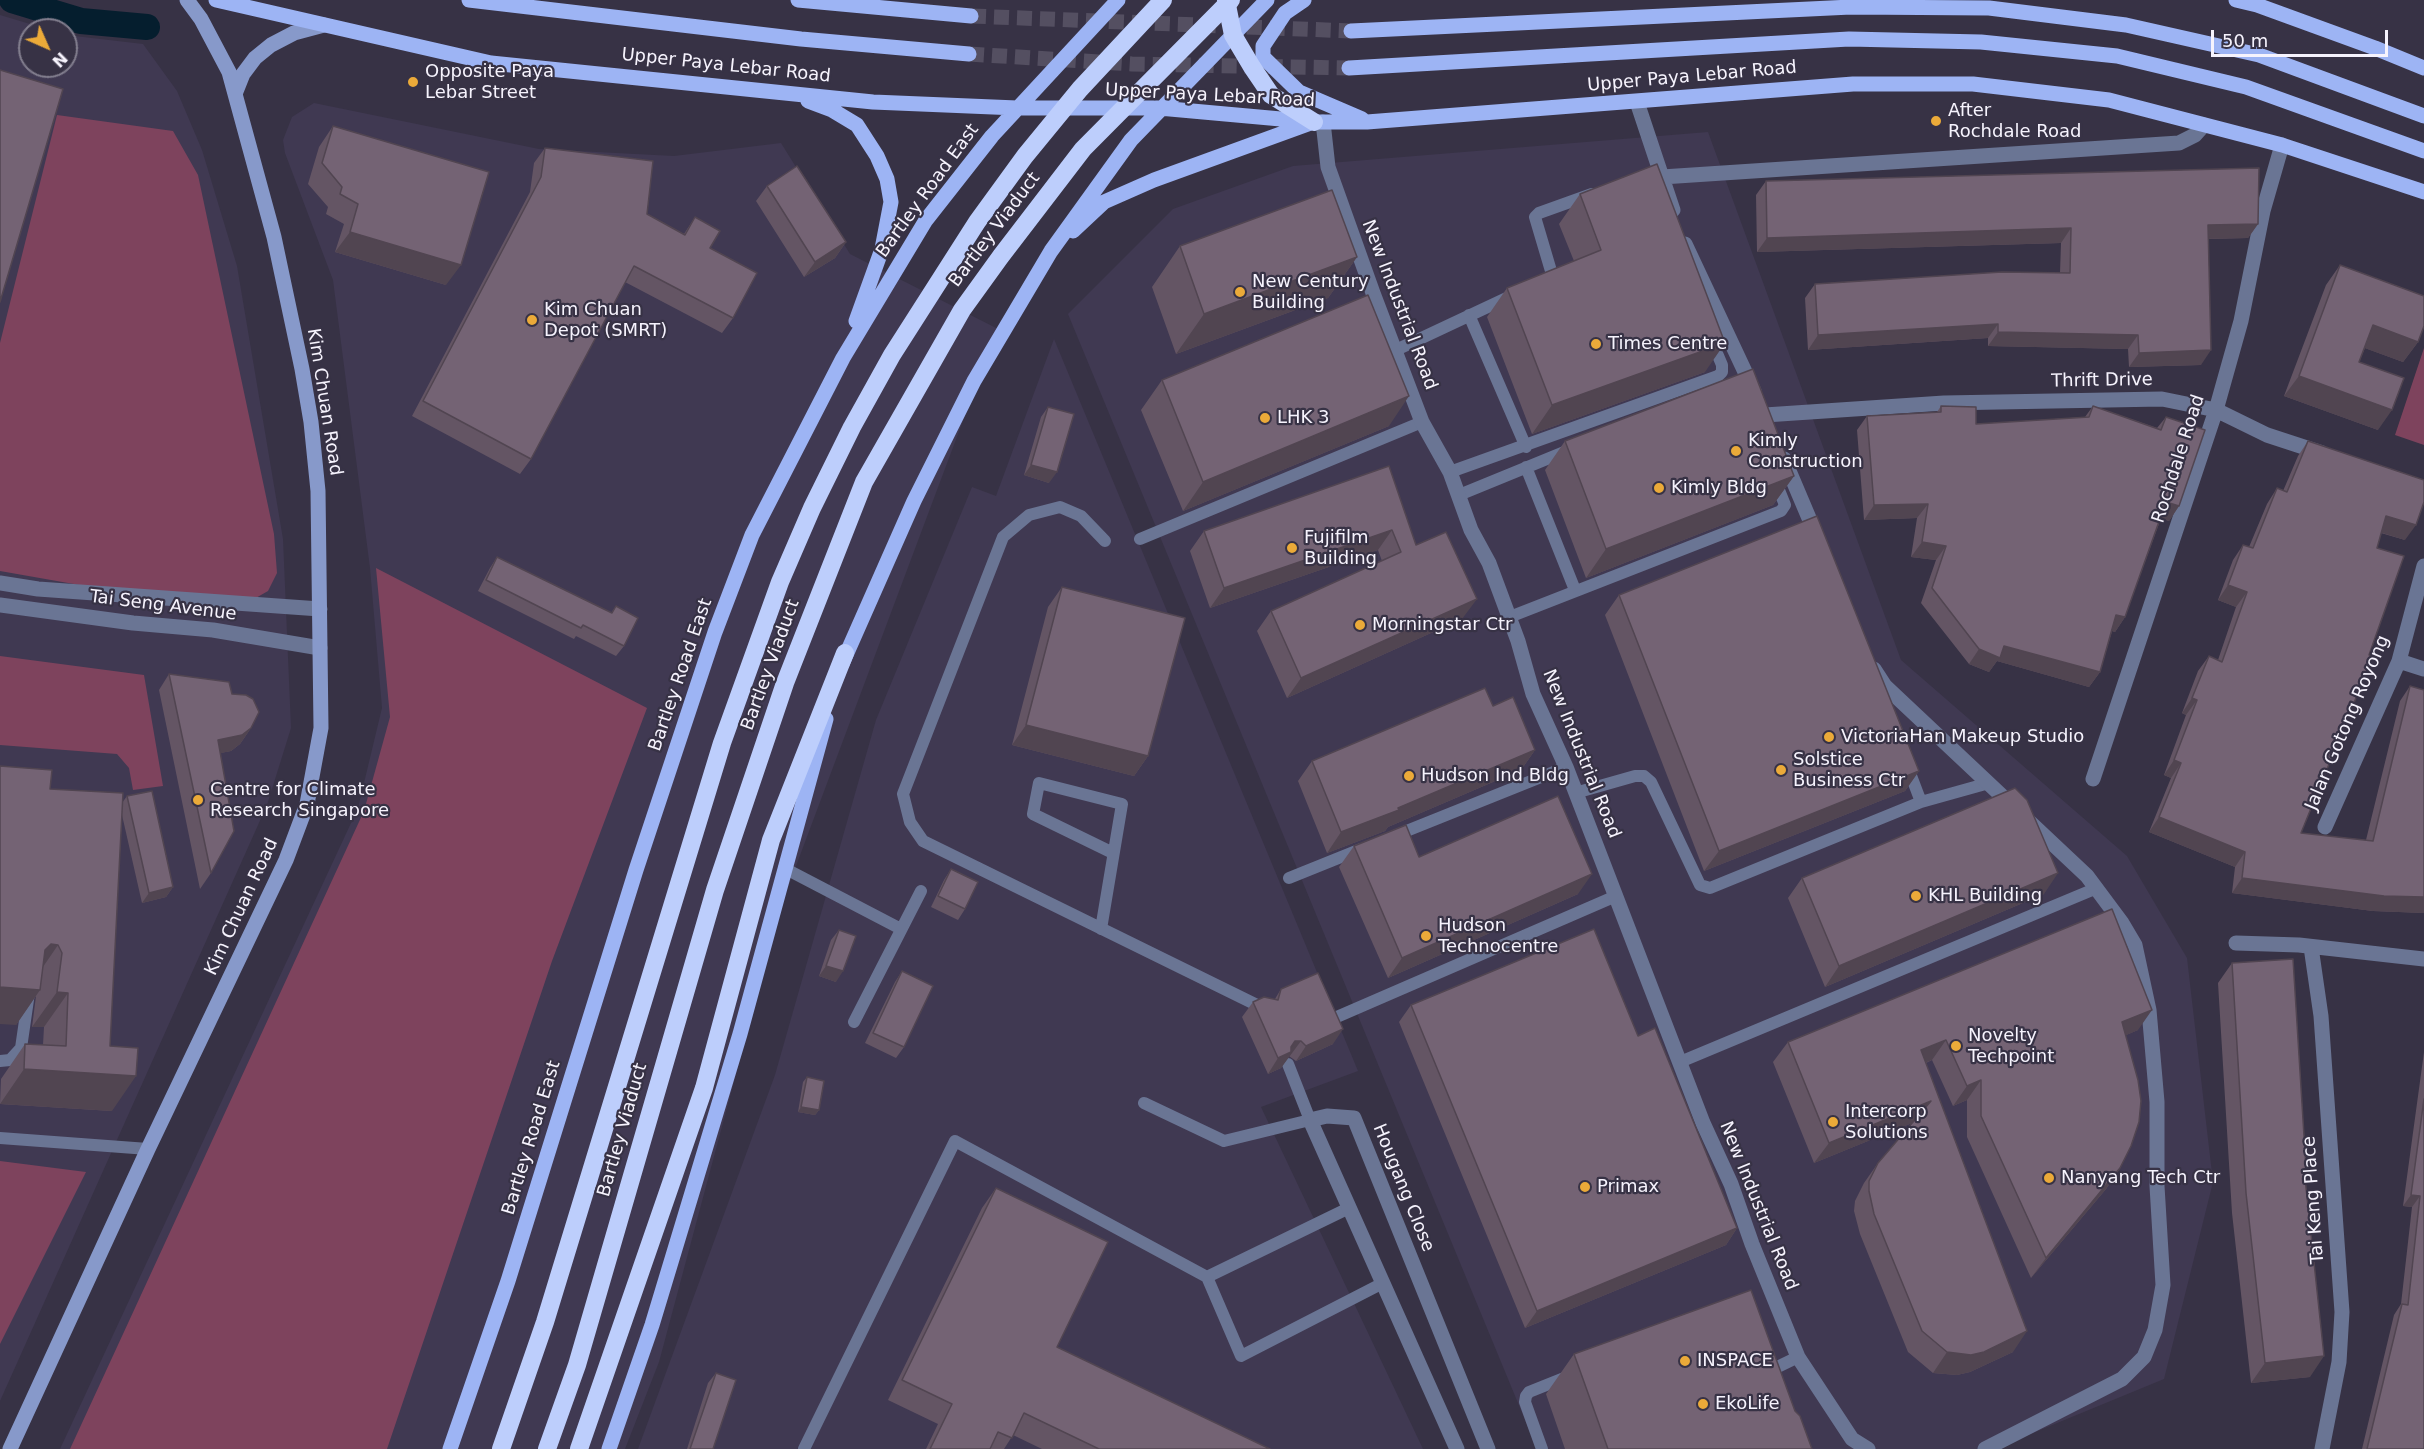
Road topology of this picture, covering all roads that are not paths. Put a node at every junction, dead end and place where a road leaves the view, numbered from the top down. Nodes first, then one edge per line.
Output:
1 (187, 0) edge
2 (216, 0) edge
3 (469, 0) edge
4 (798, 0) edge
5 (1118, 0) edge
6 (1163, 0) edge
7 (1227, 0) edge
8 (1231, 0) edge
9 (1267, 0) edge
10 (1304, 0) edge
11 (2236, 0) edge
12 (970, 16) tunnel mouth
13 (324, 25) junction
14 (1351, 31) tunnel mouth
15 (1233, 35) junction
16 (969, 54) tunnel mouth
17 (1349, 68) tunnel mouth
18 (2424, 69) edge
19 (759, 90) junction
20 (235, 94) junction
21 (1637, 102) junction
22 (1017, 108) junction
23 (1159, 108) junction
24 (2424, 116) edge
25 (1318, 122) junction
26 (1367, 122) junction
27 (2204, 125) junction
28 (2282, 145) junction
29 (2424, 151) edge
30 (1662, 177) junction
31 (1604, 189) edge
32 (2424, 192) edge
33 (1051, 251) junction
34 (1469, 315) junction
35 (1703, 322) edge
36 (1395, 350) junction
37 (843, 358) junction
38 (2216, 410) junction
39 (1422, 422) junction
40 (1580, 446) edge
41 (1526, 447) junction
42 (1779, 447) edge
43 (2341, 459) edge
44 (1769, 464) edge
45 (1526, 467) junction
46 (1450, 472) junction
47 (1459, 495) junction
48 (1140, 539) dead end
49 (1105, 541) dead end
50 (1825, 556) edge
51 (2424, 566) edge
52 (0, 584) edge
53 (1575, 590) junction
54 (0, 604) edge
55 (320, 609) junction
56 (1507, 618) junction
57 (320, 648) junction
58 (845, 653) junction
59 (1866, 653) edge
60 (2399, 661) junction
61 (2424, 669) edge
62 (1900, 748) edge
63 (1566, 767) junction
64 (2093, 779) dead end
65 (1989, 783) junction
66 (1575, 793) junction
67 (1922, 802) junction
68 (2325, 827) dead end
69 (1113, 853) junction
70 (784, 868) junction
71 (1289, 878) dead end
72 (2097, 888) junction
73 (921, 891) dead end
74 (1616, 896) junction
75 (1101, 929) junction
76 (901, 930) junction
77 (2236, 943) dead end
78 (2311, 947) junction
79 (2424, 959) edge
80 (29, 987) edge
81 (1263, 1008) edge
82 (1339, 1016) edge
83 (854, 1022) dead end
84 (0, 1061) edge
85 (1680, 1062) junction
86 (1288, 1064) edge
87 (1144, 1103) dead end
88 (1310, 1120) junction
89 (0, 1138) edge
90 (148, 1149) junction
91 (1349, 1208) junction
92 (1207, 1277) junction
93 (1383, 1283) junction
94 (1798, 1357) junction
95 (1581, 1372) edge
96 (1756, 1378) edge
97 (10, 1449) edge
98 (450, 1449) edge
99 (501, 1449) edge
100 (547, 1449) edge
101 (579, 1449) edge
102 (609, 1449) edge
103 (804, 1449) edge
104 (1457, 1449) edge
105 (1488, 1449) edge
106 (1542, 1449) edge
107 (1868, 1449) edge
108 (1985, 1449) edge
109 (2322, 1449) edge

1 - 20 main road, Kim Chuan Road
2 - 13 main road, Upper Paya Lebar Road
3 - 16 main road, Upper Paya Lebar Road
4 - 12 main road
5 - 22 main road, Bartley Road East
6 - 99 highway, Bartley Viaduct, bridge
7 - 15 highway
8 - 100 highway, Bartley Viaduct, bridge
9 - 15 main road
10 - 26 main road
11 - 18 main road
13 - 19 main road, Upper Paya Lebar Road
13 - 20 main road
14 - 24 main road
15 - 23 main road
15 - 25 highway
17 - 29 main road, Upper Paya Lebar Road
19 - 22 main road, Upper Paya Lebar Road
19 - 37 main road
20 - 55 main road, Kim Chuan Road
21 - 26 main road, Upper Paya Lebar Road
21 - 27 main road, Upper Paya Lebar Road
21 - 30 street
22 - 23 main road, Upper Paya Lebar Road
22 - 37 main road, Bartley Road East
23 - 25 main road, Upper Paya Lebar Road
23 - 33 main road
25 - 26 main road, Upper Paya Lebar Road
25 - 33 main road
25 - 36 street, New Industrial Road
27 - 28 main road, Upper Paya Lebar Road
27 - 30 street
28 - 32 main road, Upper Paya Lebar Road
28 - 38 street, Rochdale Road
30 - 38 street, Thrift Drive
31 - 34 lane
33 - 58 main road
34 - 36 lane
34 - 41 lane
35 - 41 lane
36 - 39 street, New Industrial Road
37 - 98 main road, Bartley Road East
38 - 43 street, Thrift Drive
38 - 64 street, Rochdale Road
39 - 46 street, New Industrial Road
39 - 48 lane
40 - 45 lane
41 - 46 lane
42 - 50 street
44 - 53 lane
45 - 47 lane
45 - 53 lane
46 - 47 street, New Industrial Road
47 - 56 street, New Industrial Road
49 - 75 lane
51 - 60 street, Jalan Gotong Royong
52 - 55 street, Tai Seng Avenue
53 - 56 lane
54 - 57 street, Tai Seng Avenue
55 - 57 main road, Kim Chuan Road
56 - 63 street, New Industrial Road
57 - 90 main road, Kim Chuan Road
58 - 70 main road
58 - 101 highway
59 - 65 street
60 - 61 street
60 - 68 street, Jalan Gotong Royong
62 - 67 lane
63 - 66 street, New Industrial Road
63 - 71 lane
65 - 67 lane
65 - 72 street
66 - 67 lane
66 - 74 street, New Industrial Road
69 - 69 lane
69 - 75 lane
70 - 76 lane
70 - 102 main road
72 - 85 lane
72 - 108 street
73 - 76 lane
74 - 82 lane
74 - 85 street, New Industrial Road
75 - 81 lane
76 - 83 lane
77 - 78 street
78 - 79 street
78 - 109 street, Tai Keng Place
80 - 84 lane
85 - 94 street, New Industrial Road
86 - 88 lane
87 - 88 lane
88 - 91 street
88 - 105 street, Hougang Close
89 - 90 lane
90 - 97 main road, Kim Chuan Road
91 - 92 lane
91 - 93 street
92 - 93 lane
92 - 103 lane
93 - 104 street
94 - 96 lane
94 - 107 street, New Industrial Road
95 - 106 lane

